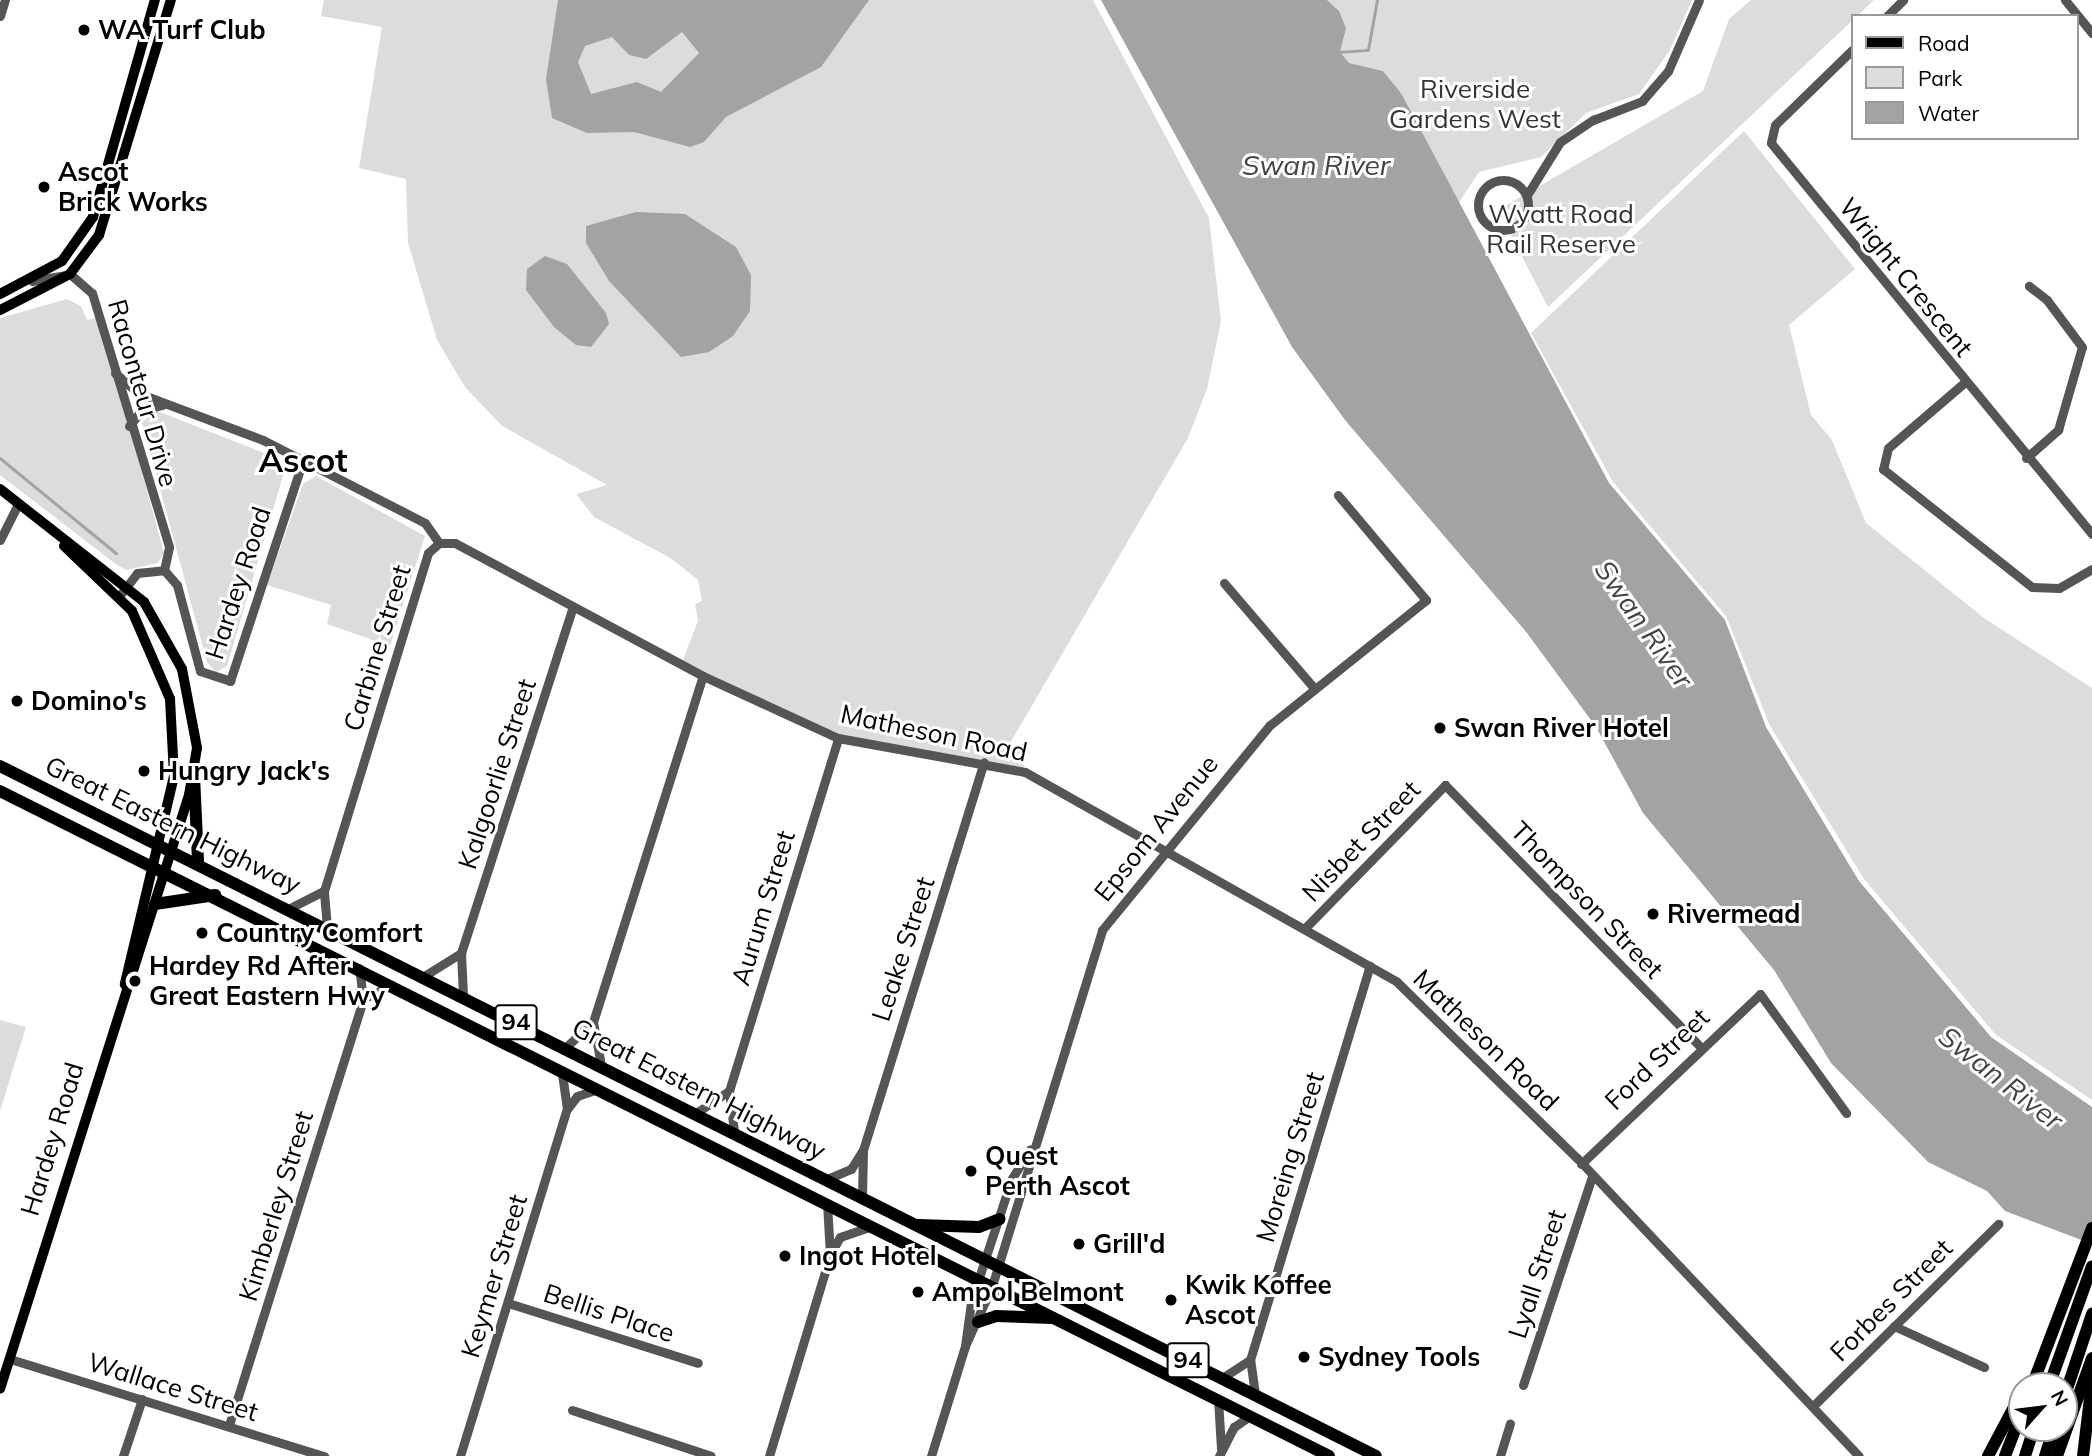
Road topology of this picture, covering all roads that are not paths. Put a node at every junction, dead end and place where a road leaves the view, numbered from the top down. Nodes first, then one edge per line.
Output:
1 (5, 0) edge
2 (155, 0) edge
3 (171, 0) edge
4 (1699, 0) edge
5 (1903, 0) edge
6 (2065, 0) edge
7 (1889, 14) edge
8 (2076, 14) edge
9 (0, 16) edge
10 (2078, 16) edge
11 (2092, 33) edge
12 (1850, 52) edge
13 (1527, 195) junction
14 (70, 274) junction
15 (32, 281) junction
16 (2029, 286) dead end
17 (0, 294) edge
18 (0, 310) edge
19 (115, 373) junction
20 (1965, 382) junction
21 (164, 405) junction
22 (129, 426) junction
23 (2026, 458) junction
24 (303, 460) junction
25 (0, 489) edge
26 (1338, 495) dead end
27 (0, 498) edge
28 (16, 507) junction
29 (2092, 534) edge
30 (0, 540) edge
31 (439, 543) junction
32 (2092, 569) edge
33 (164, 570) junction
34 (1224, 583) dead end
35 (128, 584) junction
36 (120, 594) junction
37 (573, 607) junction
38 (703, 676) junction
39 (1313, 687) junction
40 (838, 738) junction
41 (984, 762) junction
42 (0, 766) edge
43 (194, 776) junction
44 (1445, 785) joint
45 (0, 791) edge
46 (159, 841) junction
47 (1166, 847) junction
48 (172, 849) junction
49 (198, 861) junction
50 (152, 867) junction
51 (165, 871) junction
52 (324, 891) junction
53 (216, 895) junction
54 (155, 904) junction
55 (290, 908) junction
56 (327, 927) junction
57 (1306, 927) junction
58 (461, 953) junction
59 (359, 966) junction
60 (1370, 966) junction
61 (424, 976) junction
62 (125, 984) junction
63 (394, 984) junction
64 (463, 995) junction
65 (363, 999) junction
66 (593, 1022) junction
67 (1699, 1045) junction
68 (566, 1047) junction
69 (601, 1065) junction
70 (561, 1069) junction
71 (601, 1090) junction
72 (729, 1091) junction
73 (566, 1109) junction
74 (696, 1113) junction
75 (1846, 1113) dead end
76 (734, 1131) junction
77 (1034, 1145) junction
78 (863, 1150) junction
79 (1581, 1164) junction
80 (1592, 1176) junction
81 (827, 1179) junction
82 (862, 1196) junction
83 (827, 1203) junction
84 (1000, 1219) junction
85 (1998, 1224) dead end
86 (873, 1225) junction
87 (919, 1225) junction
88 (2092, 1228) edge
89 (830, 1255) junction
90 (986, 1258) junction
91 (999, 1266) junction
92 (2092, 1266) edge
93 (979, 1279) junction
94 (992, 1286) junction
95 (508, 1303) junction
96 (2092, 1314) edge
97 (1057, 1318) junction
98 (2059, 1318) junction
99 (978, 1322) junction
100 (1894, 1326) junction
101 (965, 1346) junction
102 (9, 1359) junction
103 (2092, 1359) edge
104 (1250, 1360) junction
105 (698, 1363) dead end
106 (1984, 1367) dead end
107 (2032, 1372) edge
108 (2038, 1372) edge
109 (2054, 1372) edge
110 (2073, 1372) edge
111 (1223, 1378) junction
112 (2092, 1382) edge
113 (1523, 1385) dead end
114 (0, 1389) edge
115 (1255, 1394) junction
116 (142, 1399) junction
117 (1218, 1399) junction
118 (1813, 1406) junction
119 (572, 1410) dead end
120 (1250, 1416) junction
121 (2008, 1418) edge
122 (1510, 1423) dead end
123 (229, 1425) junction
124 (1324, 1430) junction
125 (1220, 1453) edge
126 (124, 1456) edge
127 (324, 1456) edge
128 (460, 1456) edge
129 (711, 1456) edge
130 (769, 1456) edge
131 (931, 1456) edge
132 (1329, 1456) edge
133 (1339, 1456) edge
134 (1376, 1456) edge
135 (1500, 1456) edge
136 (1859, 1456) edge
137 (1988, 1456) edge
138 (2057, 1456) edge
139 (2083, 1456) edge

1 - 9 street
2 - 15 main road
3 - 14 main road
4 - 13 street
5 - 7 street
6 - 8 street
10 - 11 street
12 - 20 street, Wright Crescent
13 - 13 street
14 - 15 street
14 - 18 main road
14 - 19 street, Raconteur Drive
15 - 17 main road
16 - 23 street
19 - 21 street
19 - 22 street, Raconteur Drive
20 - 23 street, Wright Crescent
20 - 32 street
21 - 22 street
21 - 24 street
22 - 33 street, Raconteur Drive
23 - 29 street, Wright Crescent
24 - 31 street
24 - 33 street, Hardey Road
25 - 28 main road
26 - 39 street, Epsom Avenue
27 - 28 main road
28 - 30 street
28 - 35 main road, Hardey Road
28 - 36 main road
31 - 37 street, Matheson Road
31 - 52 street, Carbine Street
33 - 35 street
34 - 39 street
35 - 36 street
35 - 43 main road, Hardey Road
36 - 46 main road, Hardey Road
37 - 38 street, Matheson Road
37 - 58 street, Kalgoorlie Street
38 - 40 street, Matheson Road
38 - 66 street
39 - 47 street, Epsom Avenue
40 - 41 street, Matheson Road
40 - 72 street, Aurum Street
41 - 47 street, Matheson Road
41 - 78 street, Leake Street
42 - 46 highway, Great Eastern Highway / 94
43 - 48 main road, Hardey Road
43 - 49 highway
44 - 57 street, Nisbet Street
44 - 67 street, Thompson Street
45 - 50 highway, Great Eastern Highway / 94
46 - 48 highway, Great Eastern Highway / 94
46 - 50 main road, Hardey Road
47 - 57 street, Matheson Road
47 - 77 street, Epsom Avenue
48 - 49 highway, Great Eastern Highway / 94
48 - 51 main road, Hardey Road
49 - 55 highway, Great Eastern Highway / 94
50 - 51 highway, Great Eastern Highway / 94
50 - 62 main road, Hardey Road
51 - 53 highway, Great Eastern Highway / 94
51 - 54 main road, Hardey Road
52 - 55 street
52 - 56 street, Carbine Street
53 - 54 highway
53 - 59 highway, Great Eastern Highway / 94
54 - 62 main road, Hardey Road
55 - 56 highway, Great Eastern Highway / 94
56 - 61 highway, Great Eastern Highway / 94
57 - 60 street, Matheson Road
58 - 61 street
58 - 64 street, Kalgoorlie Street
59 - 63 highway, Great Eastern Highway / 94
59 - 65 street, Kimberley Street
60 - 79 street, Matheson Road
60 - 104 street, Moreing Street
61 - 64 highway, Great Eastern Highway / 94
62 - 102 main road, Hardey Road
63 - 65 street
63 - 70 highway, Great Eastern Highway / 94
64 - 68 highway, Great Eastern Highway / 94
65 - 123 street, Kimberley Street
66 - 68 street
66 - 69 street
67 - 75 street, Ford Street
67 - 79 street, Ford Street
68 - 69 highway, Great Eastern Highway / 94
69 - 74 highway, Great Eastern Highway / 94
70 - 71 highway, Great Eastern Highway / 94
70 - 73 street, Keymer Street
71 - 73 street
71 - 83 highway, Great Eastern Highway / 94
72 - 74 street
72 - 76 street, Aurum Street
73 - 95 street, Keymer Street
74 - 76 highway, Great Eastern Highway / 94
76 - 81 highway, Great Eastern Highway / 94
77 - 84 street, Epsom Avenue
77 - 91 street, Epsom Avenue
78 - 81 street, Leake Street
78 - 82 street, Leake Street
79 - 80 street, Matheson Road
80 - 113 street, Lyall Street
80 - 118 street, Matheson Road
81 - 82 highway, Great Eastern Highway / 94
82 - 87 highway, Great Eastern Highway / 94
83 - 86 highway, Great Eastern Highway / 94
83 - 89 street
84 - 87 highway
84 - 90 street, Epsom Avenue
85 - 100 street, Forbes Street
86 - 89 street
86 - 93 highway, Great Eastern Highway / 94
87 - 90 highway, Great Eastern Highway / 94
88 - 98 highway
89 - 130 street
90 - 91 highway, Great Eastern Highway / 94
90 - 93 street, Epsom Avenue
91 - 94 street, Epsom Avenue
91 - 111 highway, Great Eastern Highway / 94
92 - 109 highway
93 - 94 highway, Great Eastern Highway / 94
93 - 101 street, Epsom Avenue
94 - 97 highway, Great Eastern Highway / 94
94 - 99 street, Epsom Avenue
95 - 105 street, Bellis Place
95 - 128 street, Keymer Street
96 - 110 highway
97 - 99 highway
97 - 117 highway, Great Eastern Highway / 94
98 - 107 highway
98 - 108 highway
99 - 101 street, Epsom Avenue
100 - 106 street
100 - 118 street, Forbes Street
101 - 131 street, Epsom Avenue
102 - 114 main road, Hardey Road
102 - 116 street, Wallace Street
103 - 138 highway
104 - 111 street
104 - 115 street, Moreing Street
111 - 115 highway, Great Eastern Highway / 94
112 - 139 highway
115 - 124 highway, Great Eastern Highway / 94
116 - 123 street, Wallace Street
116 - 126 street
117 - 120 highway, Great Eastern Highway / 94
117 - 125 street
118 - 136 street, Matheson Road
119 - 129 street
120 - 125 street
120 - 132 highway, Great Eastern Highway / 94
121 - 137 highway
122 - 135 street
123 - 127 street, Wallace Street
124 - 133 highway
124 - 134 highway, Great Eastern Highway / 94

